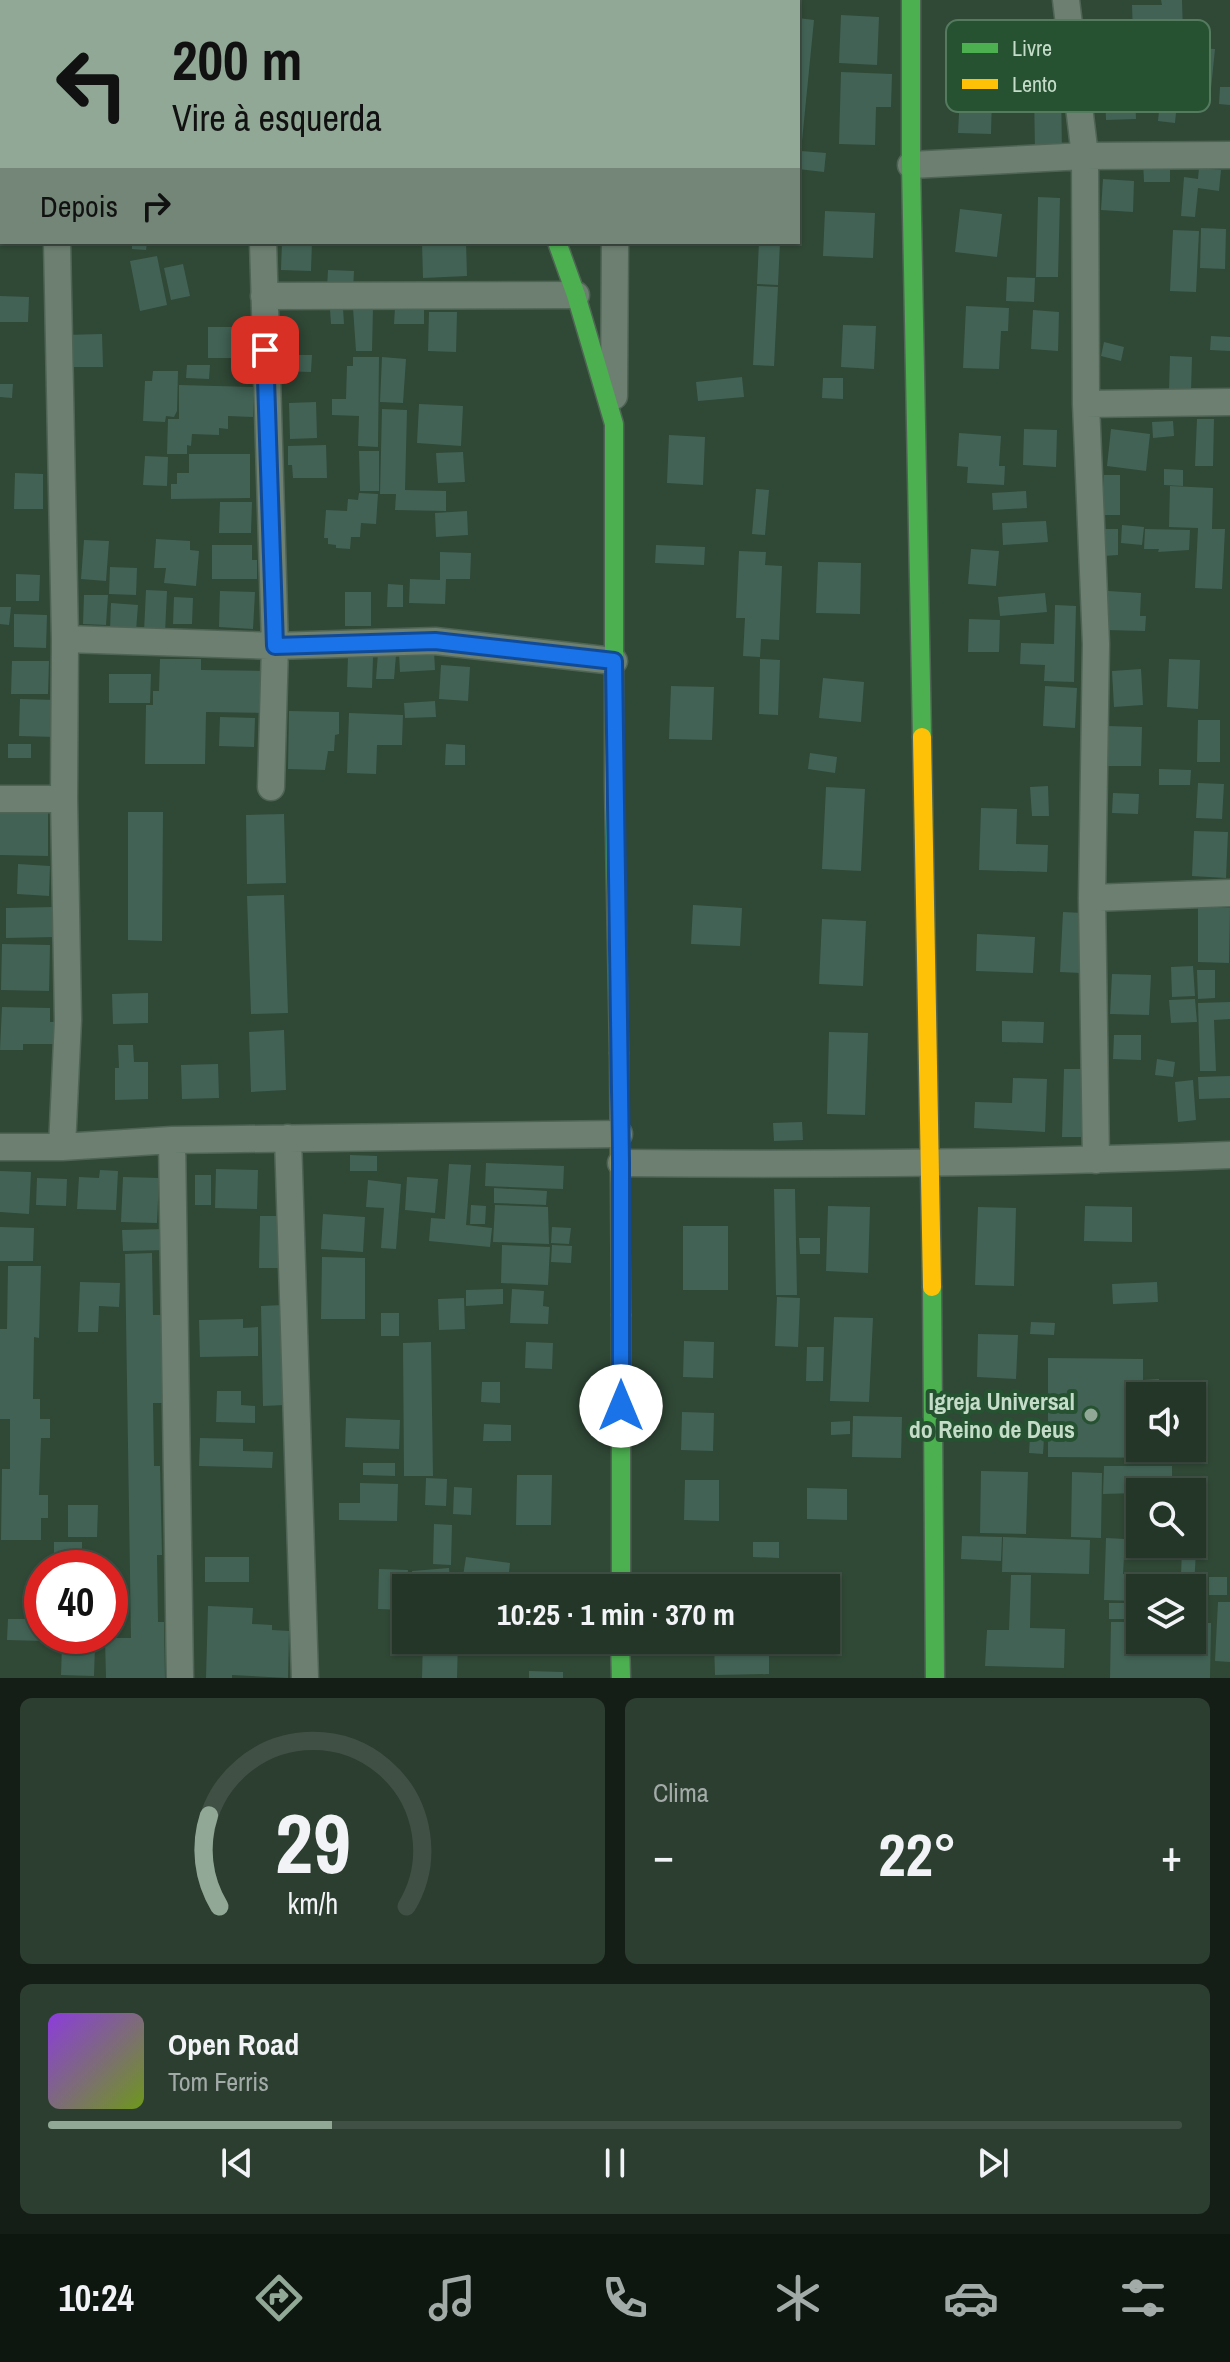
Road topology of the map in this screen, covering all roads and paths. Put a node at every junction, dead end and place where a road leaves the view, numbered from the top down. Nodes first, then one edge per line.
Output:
1 (911, 0) edge
2 (1066, 0) edge
3 (1068, 20) edge
4 (1080, 112) edge
5 (1230, 155) edge
6 (1085, 156) junction
7 (911, 165) junction
8 (57, 244) edge
9 (263, 244) edge
10 (558, 244) edge
11 (615, 244) edge
12 (576, 295) junction
13 (264, 296) junction
14 (1230, 402) edge
15 (1086, 404) junction
16 (614, 424) junction
17 (65, 639) junction
18 (275, 646) junction
19 (614, 661) junction
20 (271, 787) dead end
21 (0, 799) edge
22 (64, 799) junction
23 (1230, 893) edge
24 (1092, 898) junction
25 (619, 1134) junction
26 (288, 1138) junction
27 (172, 1140) junction
28 (0, 1147) edge
29 (62, 1147) junction
30 (1230, 1155) edge
31 (1096, 1160) junction
32 (931, 1161) junction
33 (621, 1163) junction
34 (621, 1574) edge
35 (619, 1654) edge
36 (618, 1676) edge
37 (180, 1678) edge
38 (305, 1678) edge
39 (935, 1678) edge

1 - 7 street
2 - 3 street
4 - 6 street
5 - 6 street
6 - 7 street
6 - 15 street
7 - 32 street
8 - 17 street
9 - 13 street
10 - 12 street
11 - 16 street
12 - 13 street
12 - 16 street
13 - 18 street
14 - 15 street
15 - 24 street
16 - 19 street
17 - 18 street
17 - 22 street
18 - 19 street
18 - 20 street
19 - 25 street
21 - 22 street
22 - 29 street
23 - 24 street
24 - 31 street
25 - 26 street
25 - 33 street
26 - 27 street
26 - 38 street
27 - 29 street
27 - 37 street
28 - 29 street
30 - 31 street
31 - 32 street
32 - 33 street
32 - 39 street
33 - 34 street
35 - 36 street

